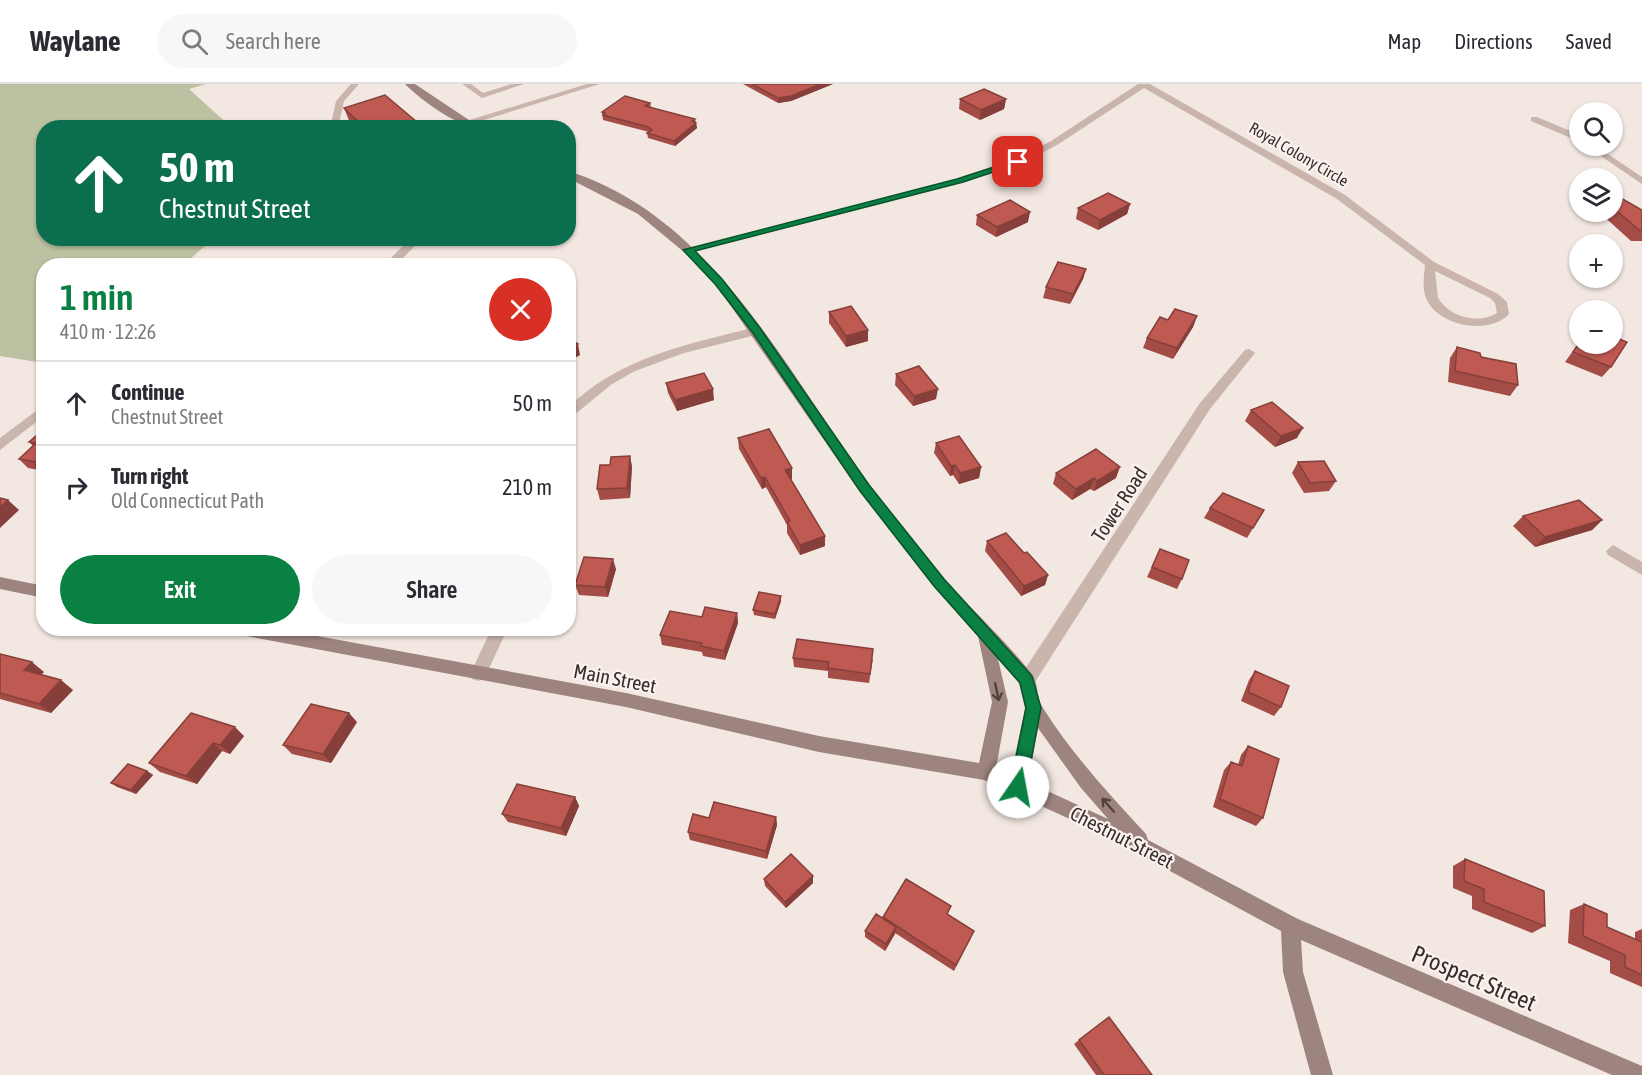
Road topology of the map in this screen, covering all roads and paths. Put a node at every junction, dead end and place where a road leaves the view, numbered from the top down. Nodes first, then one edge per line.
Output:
1 (356, 84) edge
2 (409, 84) edge
3 (466, 84) edge
4 (520, 84) edge
5 (596, 84) edge
6 (1144, 84) edge
7 (1534, 119) dead end
8 (336, 120) edge
9 (464, 120) edge
10 (475, 120) edge
11 (1569, 134) edge
12 (1606, 156) edge
13 (576, 178) edge
14 (1642, 181) edge
15 (409, 246) edge
16 (688, 250) junction
17 (397, 258) edge
18 (1430, 264) junction
19 (756, 331) junction
20 (1249, 353) dead end
21 (576, 406) edge
22 (36, 416) edge
23 (0, 445) edge
24 (1613, 551) dead end
25 (1642, 569) edge
26 (0, 583) edge
27 (36, 590) edge
28 (985, 635) junction
29 (278, 636) edge
30 (496, 636) edge
31 (478, 674) junction
32 (1027, 680) junction
33 (1033, 708) junction
34 (986, 772) junction
35 (1018, 787) junction
36 (1147, 849) junction
37 (1292, 926) junction
38 (1322, 1075) edge
39 (1637, 1075) edge

1 - 8 lane
2 - 9 main road
3 - 4 lane
5 - 10 street
6 - 16 street
6 - 18 street, Royal Colony Circle
7 - 11 street
12 - 14 street
13 - 16 main road
15 - 17 street
16 - 19 main road
18 - 18 street, Royal Colony Circle
19 - 21 street
19 - 28 main road
20 - 32 street, Tower Road
22 - 23 street
24 - 25 street
26 - 27 main road
28 - 32 main road
28 -> 34 main road
29 - 31 main road, Main Street
30 - 31 street
31 - 34 main road, Main Street
32 - 33 main road
33 - 35 main road
36 -> 33 main road
34 - 35 main road, Chestnut Street
35 - 36 main road, Chestnut Street
36 - 37 main road, Chestnut Street
37 - 38 main road
37 - 39 main road, Prospect Street

